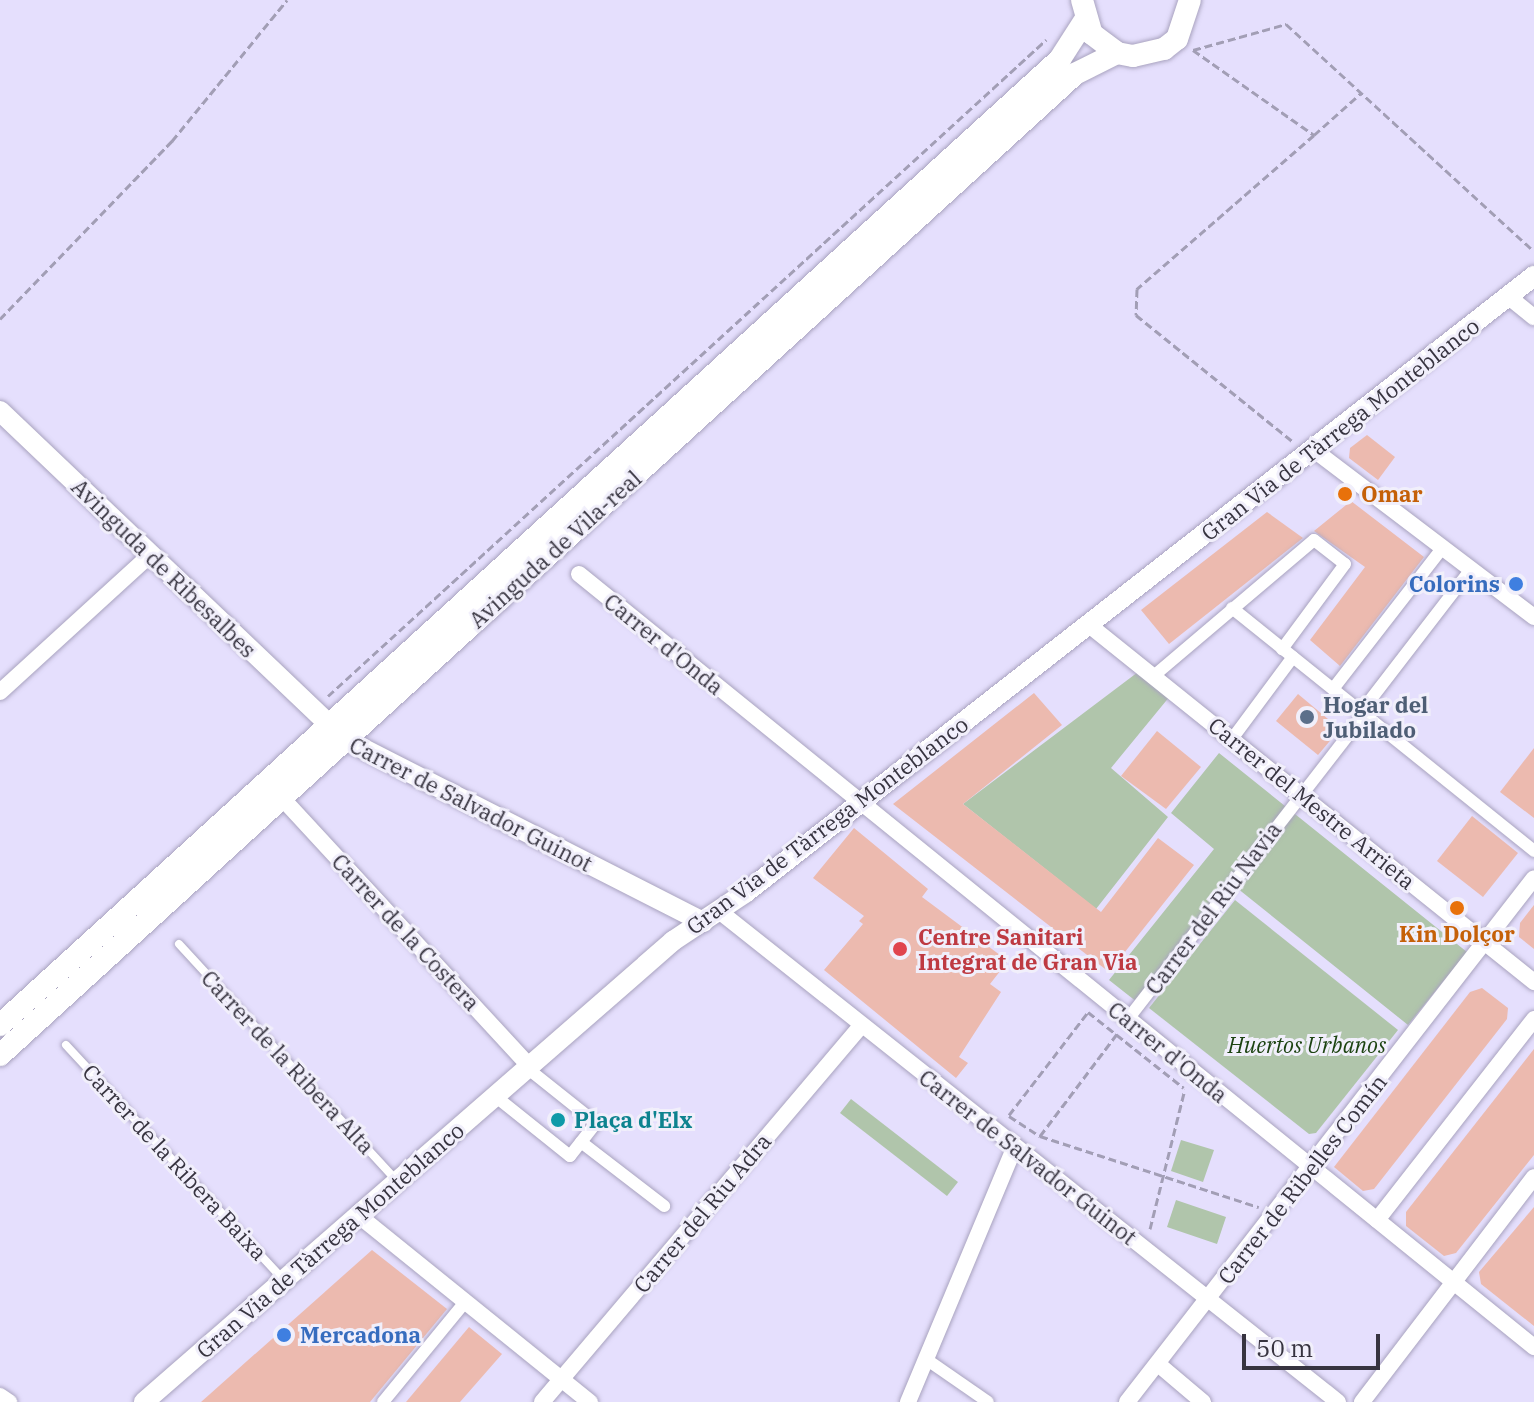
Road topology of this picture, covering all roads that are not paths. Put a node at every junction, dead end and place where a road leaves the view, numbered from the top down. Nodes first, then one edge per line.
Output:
1 (1190, 0) edge
2 (1084, 10) edge
3 (1117, 53) junction
4 (1534, 276) edge
5 (1509, 297) junction
6 (1534, 317) edge
7 (0, 411) edge
8 (1314, 450) junction
9 (1443, 547) junction
10 (150, 555) junction
11 (1471, 569) junction
12 (579, 574) dead end
13 (1232, 608) junction
14 (1534, 617) edge
15 (1089, 625) junction
16 (1282, 649) junction
17 (1293, 657) junction
18 (1156, 674) junction
19 (1333, 689) junction
20 (0, 692) edge
21 (1362, 713) junction
22 (320, 718) junction
23 (1232, 739) junction
24 (346, 740) junction
25 (1300, 794) junction
26 (282, 798) junction
27 (859, 804) junction
28 (1534, 851) edge
29 (1534, 878) edge
30 (711, 916) junction
31 (1485, 943) junction
32 (179, 944) dead end
33 (1534, 982) edge
34 (1128, 1019) junction
35 (1534, 1019) edge
36 (0, 1025) edge
37 (862, 1025) junction
38 (66, 1045) dead end
39 (0, 1055) edge
40 (528, 1067) junction
41 (495, 1096) junction
42 (581, 1142) junction
43 (1015, 1146) junction
44 (1311, 1167) junction
45 (1534, 1177) edge
46 (397, 1181) junction
47 (664, 1206) dead end
48 (358, 1215) junction
49 (1377, 1220) junction
50 (284, 1279) junction
51 (1453, 1281) junction
52 (1209, 1300) junction
53 (465, 1302) junction
54 (1534, 1347) edge
55 (926, 1359) junction
56 (1158, 1364) junction
57 (562, 1379) junction
58 (0, 1396) edge
59 (9, 1402) edge
60 (144, 1402) edge
61 (383, 1402) edge
62 (542, 1402) edge
63 (590, 1402) edge
64 (908, 1402) edge
65 (988, 1402) edge
66 (1127, 1402) edge
67 (1203, 1402) edge
68 (1338, 1402) edge
69 (1362, 1402) edge

1 - 3 main road
2 - 3 main road
2 - 22 main road, Avinguda de Vila-real
3 - 24 main road, Avinguda de Vila-real
4 - 5 street, Gran Via de Tàrrega Monteblanco
5 - 6 street
5 - 8 street, Gran Via de Tàrrega Monteblanco
7 - 10 street, Avinguda de Ribesalbes
8 - 9 street
8 - 15 street, Gran Via de Tàrrega Monteblanco
9 - 11 street
9 - 19 street
10 - 20 street
10 - 22 street, Avinguda de Ribesalbes
11 - 14 street
11 - 21 street, Carrer del Riu Navia
12 - 27 street, Carrer d'Onda
13 - 16 street
13 - 16 street
13 - 18 street
15 - 18 street, Carrer del Mestre Arrieta
15 - 27 street, Gran Via de Tàrrega Monteblanco
16 - 17 street
17 - 19 street
17 - 23 street
18 - 23 street, Carrer del Mestre Arrieta
19 - 21 street
21 - 25 street, Carrer del Riu Navia
21 - 28 street
22 - 24 street, Carrer de Salvador Guinot
22 - 36 main road, Avinguda de Vila-real
23 - 25 street, Carrer del Mestre Arrieta
24 - 26 main road, Avinguda de Vila-real
24 - 30 street, Carrer de Salvador Guinot
25 - 31 street, Carrer del Mestre Arrieta
25 - 34 street, Carrer del Riu Navia
26 - 39 main road, Avinguda de Vila-real
26 - 40 street, Carrer de la Costera
27 - 30 street, Gran Via de Tàrrega Monteblanco
27 - 34 street, Carrer d'Onda
29 - 31 street, Carrer de Ribelles Comín
30 - 37 street, Carrer de Salvador Guinot
30 - 40 street, Gran Via de Tàrrega Monteblanco
31 - 33 street, Carrer del Mestre Arrieta
31 - 44 street, Carrer de Ribelles Comín
32 - 46 lane, Carrer de la Ribera Alta
34 - 44 street, Carrer d'Onda
35 - 49 street
37 - 43 street, Carrer de Salvador Guinot
37 - 57 street, Carrer del Riu Adra
38 - 50 lane, Carrer de la Ribera Baixa
40 - 41 street, Gran Via de Tàrrega Monteblanco
40 - 42 street
41 - 42 street
41 - 46 street, Gran Via de Tàrrega Monteblanco
42 - 47 street
43 - 52 street, Carrer de Salvador Guinot
43 - 55 street
44 - 49 street, Carrer d'Onda
44 - 52 street, Carrer de Ribelles Comín
45 - 51 street
46 - 48 street, Gran Via de Tàrrega Monteblanco
48 - 50 street, Gran Via de Tàrrega Monteblanco
48 - 53 street
49 - 51 street, Carrer d'Onda
50 - 60 street, Gran Via de Tàrrega Monteblanco
51 - 54 street, Carrer d'Onda
51 - 69 street
52 - 56 street, Carrer de Ribelles Comín
52 - 68 street, Carrer de Salvador Guinot
53 - 57 street
53 - 61 street
55 - 64 street
55 - 65 street
56 - 66 street, Carrer de Ribelles Comín
56 - 67 street
57 - 62 street, Carrer del Riu Adra
57 - 63 street
58 - 59 street

